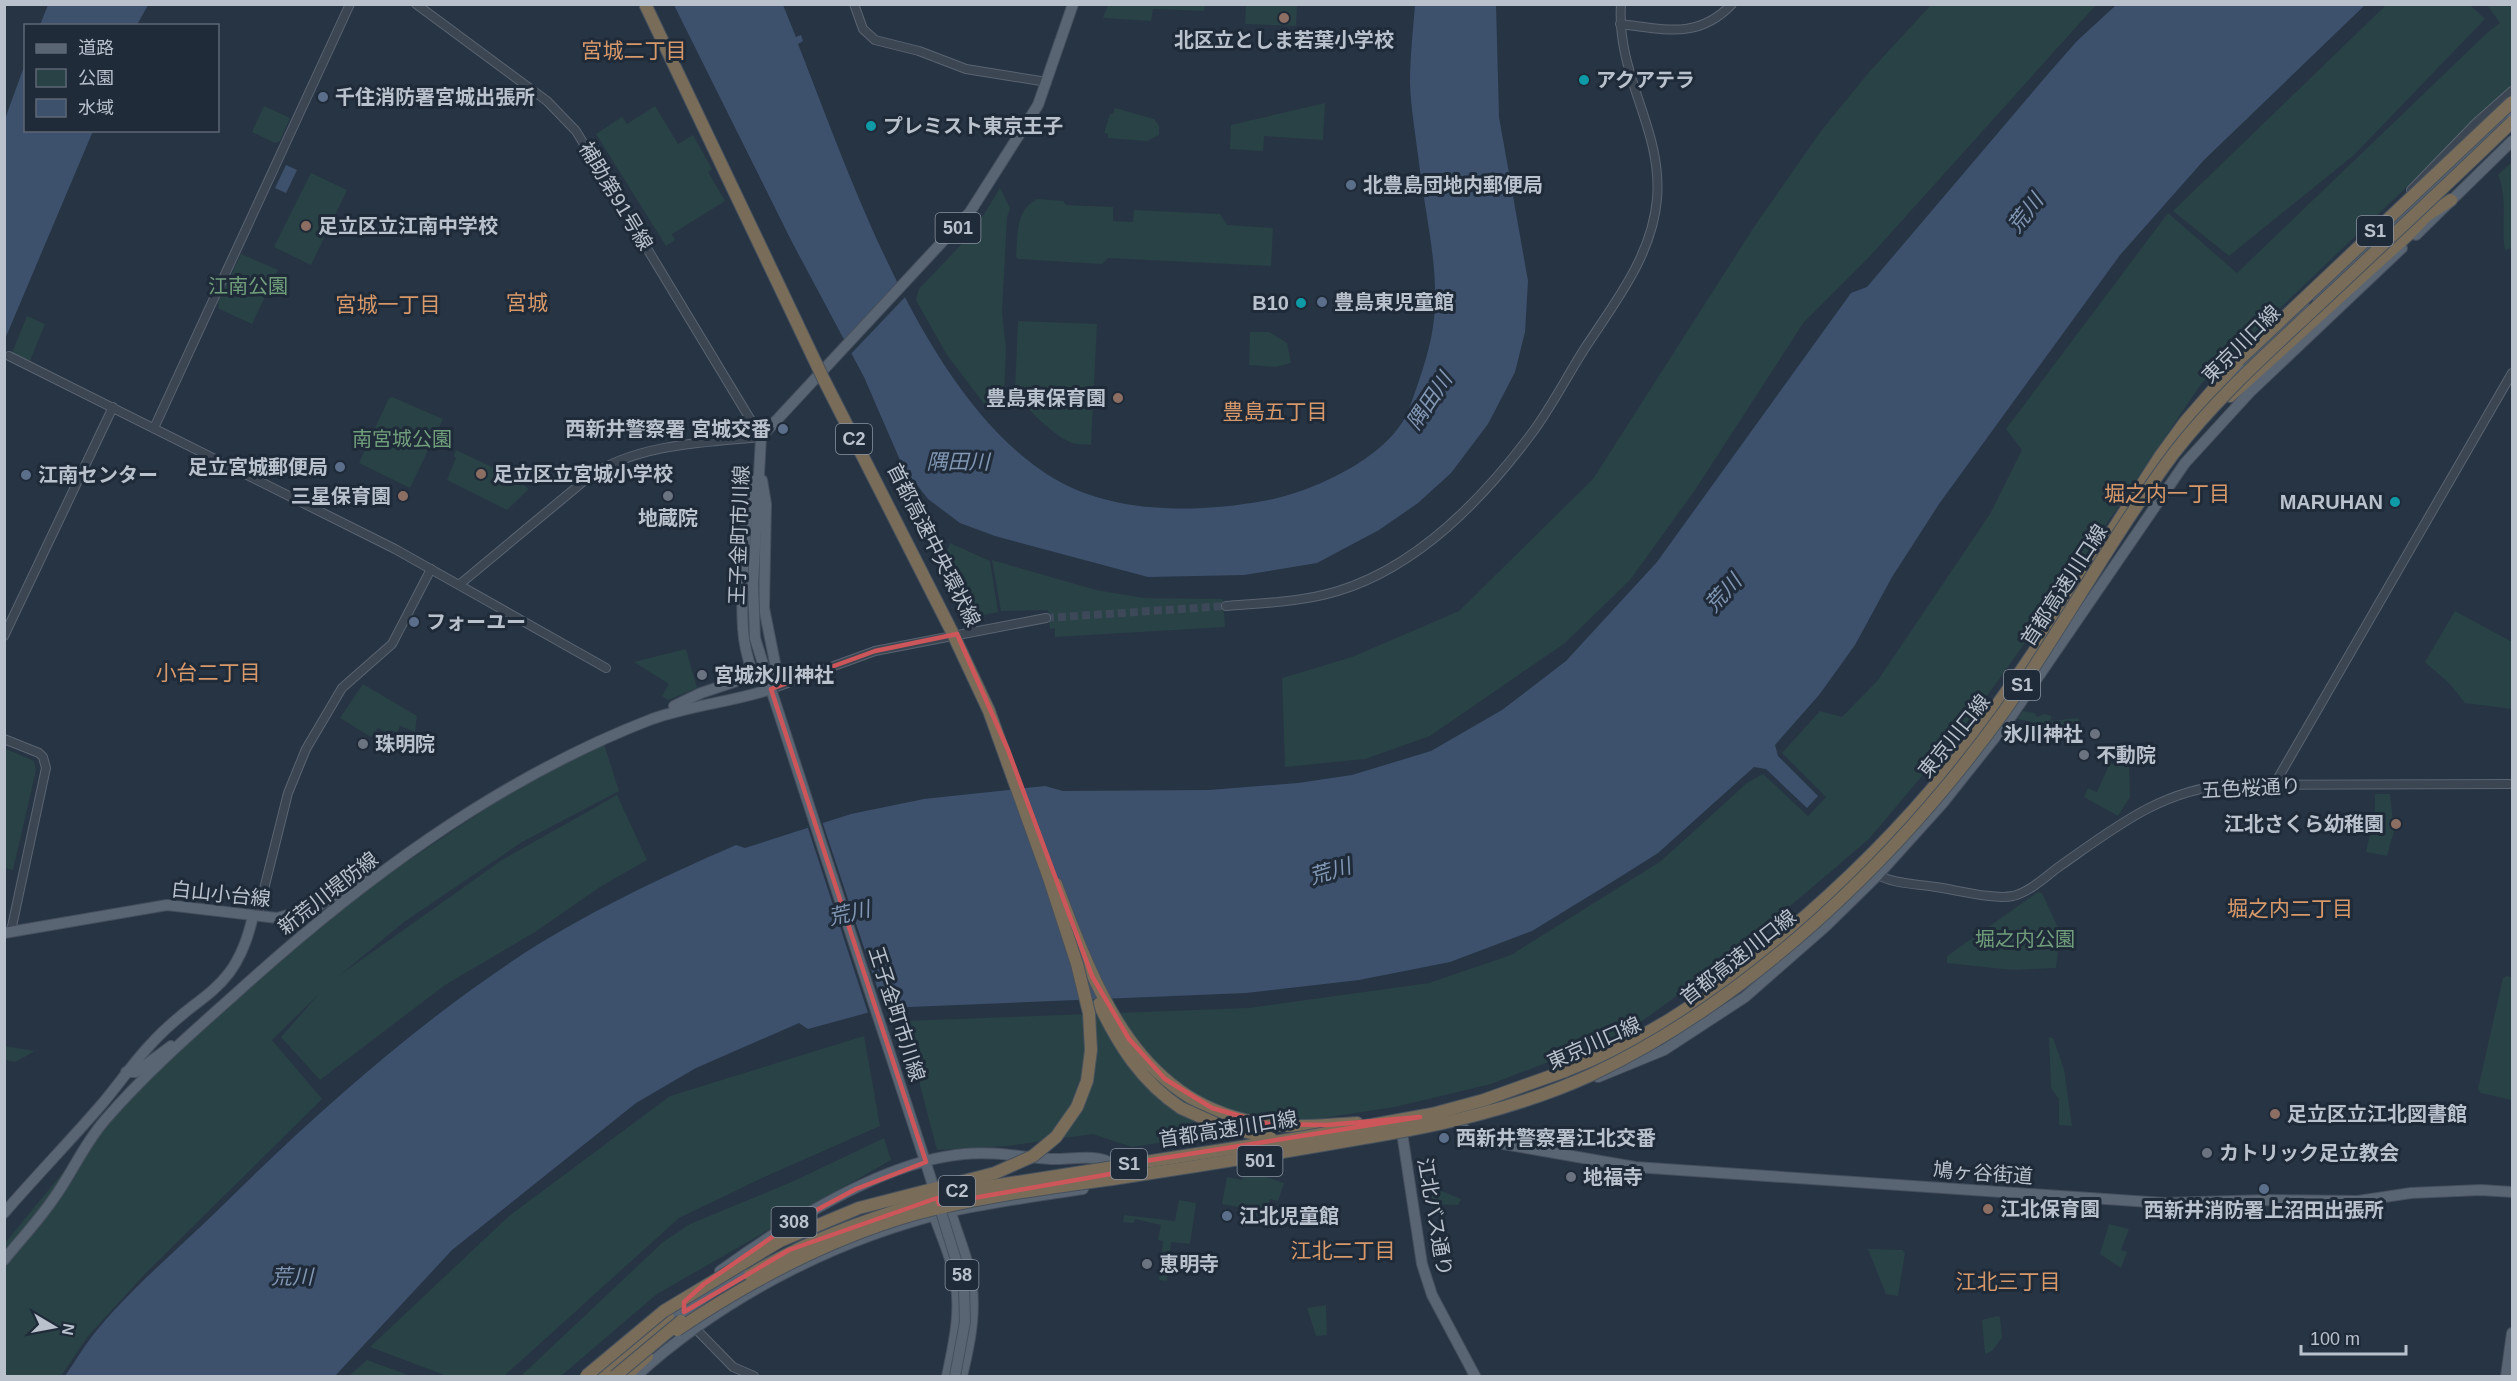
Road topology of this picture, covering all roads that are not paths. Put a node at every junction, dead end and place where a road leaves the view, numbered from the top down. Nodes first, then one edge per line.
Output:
1 (350, 4) edge
2 (416, 4) edge
3 (647, 4) edge
4 (854, 4) edge
5 (1074, 4) edge
6 (1621, 4) edge
7 (1732, 4) edge
8 (1620, 24) junction
9 (1047, 82) junction
10 (2512, 91) edge
11 (2512, 104) edge
12 (2512, 111) edge
13 (2512, 122) edge
14 (2512, 141) edge
15 (2451, 201) junction
16 (2299, 312) junction
17 (9, 356) dead end
18 (2512, 374) edge
19 (113, 407) junction
20 (154, 428) junction
21 (2193, 430) junction
22 (761, 437) junction
23 (759, 472) junction
24 (431, 568) junction
25 (460, 584) junction
26 (1226, 606) tunnel mouth
27 (1046, 618) tunnel mouth
28 (4, 636) edge
29 (606, 668) dead end
30 (753, 675) junction
31 (771, 689) junction
32 (651, 720) junction
33 (4, 739) edge
34 (2512, 784) edge
35 (2274, 785) junction
36 (1865, 866) junction
37 (388, 867) junction
38 (1878, 875) junction
39 (1052, 877) junction
40 (253, 916) junction
41 (8, 932) edge
42 (196, 1029) junction
43 (126, 1072) junction
44 (1420, 1117) junction
45 (1457, 1119) junction
46 (1436, 1126) junction
47 (1402, 1130) junction
48 (926, 1162) junction
49 (1117, 1178) junction
50 (2512, 1192) edge
51 (949, 1207) junction
52 (932, 1211) junction
53 (4, 1213) edge
54 (839, 1224) junction
55 (4, 1260) edge
56 (701, 1287) junction
57 (684, 1312) junction
58 (694, 1329) junction
59 (677, 1330) junction
60 (2512, 1333) edge
61 (586, 1377) edge
62 (600, 1377) edge
63 (607, 1377) edge
64 (616, 1377) edge
65 (625, 1377) edge
66 (636, 1377) edge
67 (754, 1377) edge
68 (947, 1377) edge
69 (955, 1377) edge
70 (962, 1377) edge
71 (1475, 1377) edge
72 (2506, 1377) edge

1 - 20 street
2 - 22 street, 補助第91号線
3 - 39 highway, 首都高速中央環状線 / C2, bridge
4 - 9 street
5 - 9 main road, 501
6 - 8 street
7 - 8 street
8 - 26 street
9 - 22 main road, 501
10 - 16 street
11 - 44 highway, 首都高速川口線 / S1, bridge
12 - 16 main road, 東京川口線
13 - 21 highway, 首都高速川口線 / S1, bridge
14 - 15 main road, 東京川口線
15 - 21 highway, bridge
15 - 38 main road, 東京川口線
16 - 36 main road, 東京川口線
17 - 19 street
18 - 35 street
19 - 20 street
19 - 28 street
20 - 24 street
21 - 46 highway, 首都高速川口線 / S1, bridge
22 - 23 main road, 王子金町市川線
22 - 25 street
23 - 30 main road
23 - 30 main road
23 - 31 main road, 王子金町市川線, bridge
24 - 25 street
24 - 40 street
25 - 29 street
27 - 31 street
30 - 32 main road
31 - 32 main road, 新荒川堤防線
31 - 48 main road, 王子金町市川線
32 - 37 main road, 新荒川堤防線
33 - 41 street
34 - 35 street, 五色桜通り
35 - 38 street, 五色桜通り
36 - 38 street
36 - 45 main road, 東京川口線
37 - 40 main road, 白山小台線
37 - 42 main road, 新荒川堤防線
38 - 45 main road, 東京川口線
39 - 44 highway, 首都高速川口線 / S1, bridge
39 - 46 highway, 首都高速中央環状線 / S1, bridge
39 - 56 highway, 首都高速中央環状線 / C2, bridge
39 - 64 highway, 首都高速中央環状線 / C2, bridge
40 - 41 main road, 白山小台線
40 - 43 main road, 新荒川堤防線
42 - 43 main road
42 - 55 main road, 新荒川堤防線
43 - 53 main road, 新荒川堤防線
44 - 54 highway, 首都高速川口線 / S1, bridge
45 - 47 main road, 東京川口線
45 - 50 main road, 鳩ヶ谷街道
46 - 59 highway, 首都高速川口線 / S1, bridge
47 - 49 main road, 501
47 - 71 main road, 江北バス通り
48 - 49 main road
48 - 57 main road, 308
48 - 69 main road, 58, bridge
49 - 51 main road
51 - 52 main road
51 - 70 main road, 58
52 - 57 main road
52 - 58 main road
52 - 68 main road, 58
54 - 56 highway, 首都高速川口線 / S1, bridge
54 - 62 highway, bridge
56 - 61 highway, 首都高速中央環状線 / C2, bridge
57 - 58 street
57 - 63 main road
58 - 66 main road
58 - 67 street
59 - 64 highway, 首都高速中央環状線 / C2, bridge
59 - 65 highway
60 - 72 main road

